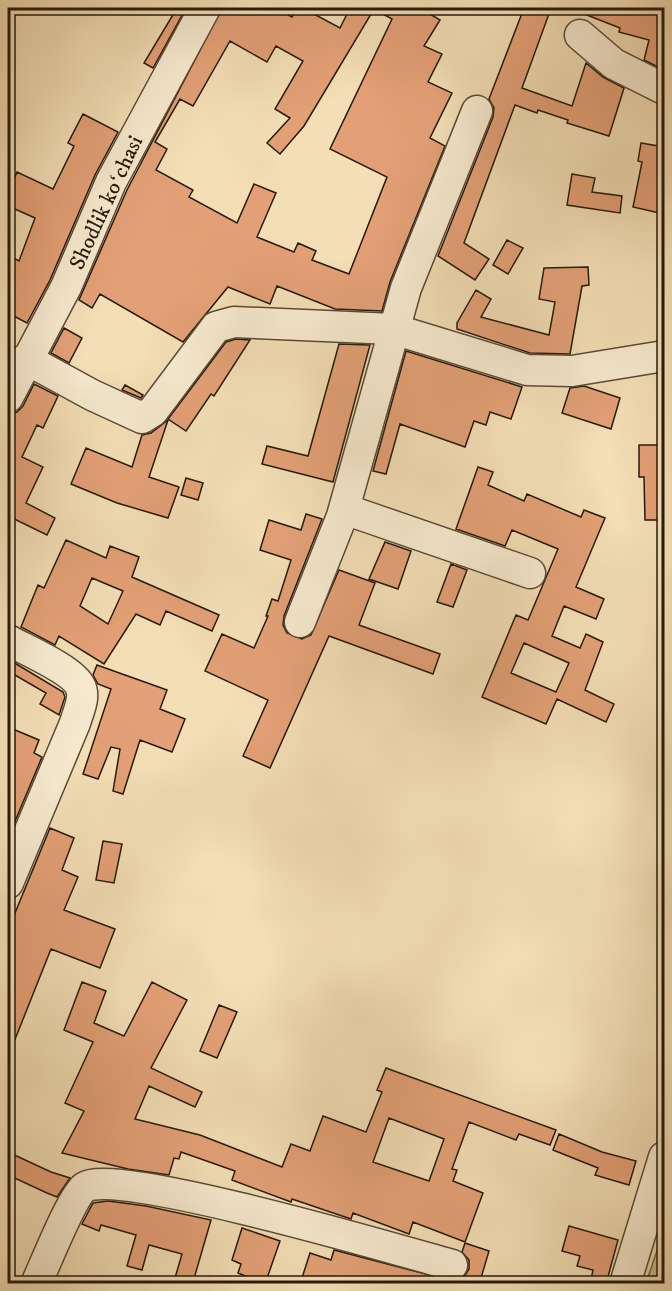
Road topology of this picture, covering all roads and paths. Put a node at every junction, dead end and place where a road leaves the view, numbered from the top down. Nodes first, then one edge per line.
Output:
1 (205, 8) edge
2 (579, 34) dead end
3 (664, 89) edge
4 (477, 111) dead end
5 (393, 329) junction
6 (664, 356) edge
7 (26, 359) junction
8 (8, 397) edge
9 (344, 509) junction
10 (530, 573) dead end
11 (300, 622) dead end
12 (8, 640) edge
13 (8, 883) edge
14 (664, 1157) edge
15 (452, 1265) dead end
16 (36, 1284) edge
17 (625, 1284) edge

1 - 7 street, Shodlik koʻchasi
2 - 3 street
4 - 5 street
5 - 6 street
5 - 7 street
5 - 9 street
7 - 8 street, Shodlik koʻchasi
9 - 10 street
9 - 11 street
12 - 13 street
14 - 17 street
15 - 16 street

